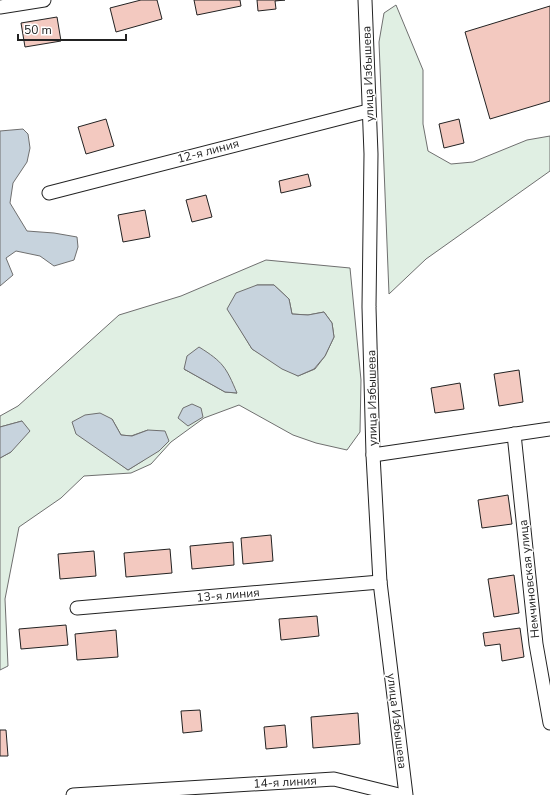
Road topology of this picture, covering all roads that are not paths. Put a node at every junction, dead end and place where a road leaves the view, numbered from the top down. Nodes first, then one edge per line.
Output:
1 (44, 0) edge
2 (365, 0) edge
3 (0, 8) edge
4 (368, 111) junction
5 (49, 192) dead end
6 (550, 429) edge
7 (514, 434) junction
8 (373, 455) junction
9 (380, 582) junction
10 (77, 608) dead end
11 (550, 723) edge
12 (73, 795) edge
13 (400, 795) edge
14 (406, 795) edge

1 - 3 street
2 - 4 street, улица Избышева
4 - 5 street, 12-я линия
4 - 8 street, улица Избышева
6 - 7 street
7 - 8 street
7 - 11 street, Немчиновская улица
8 - 9 street, улица Избышева
9 - 10 street, 13-я линия
9 - 14 street, улица Избышева
12 - 13 street, 14-я линия

